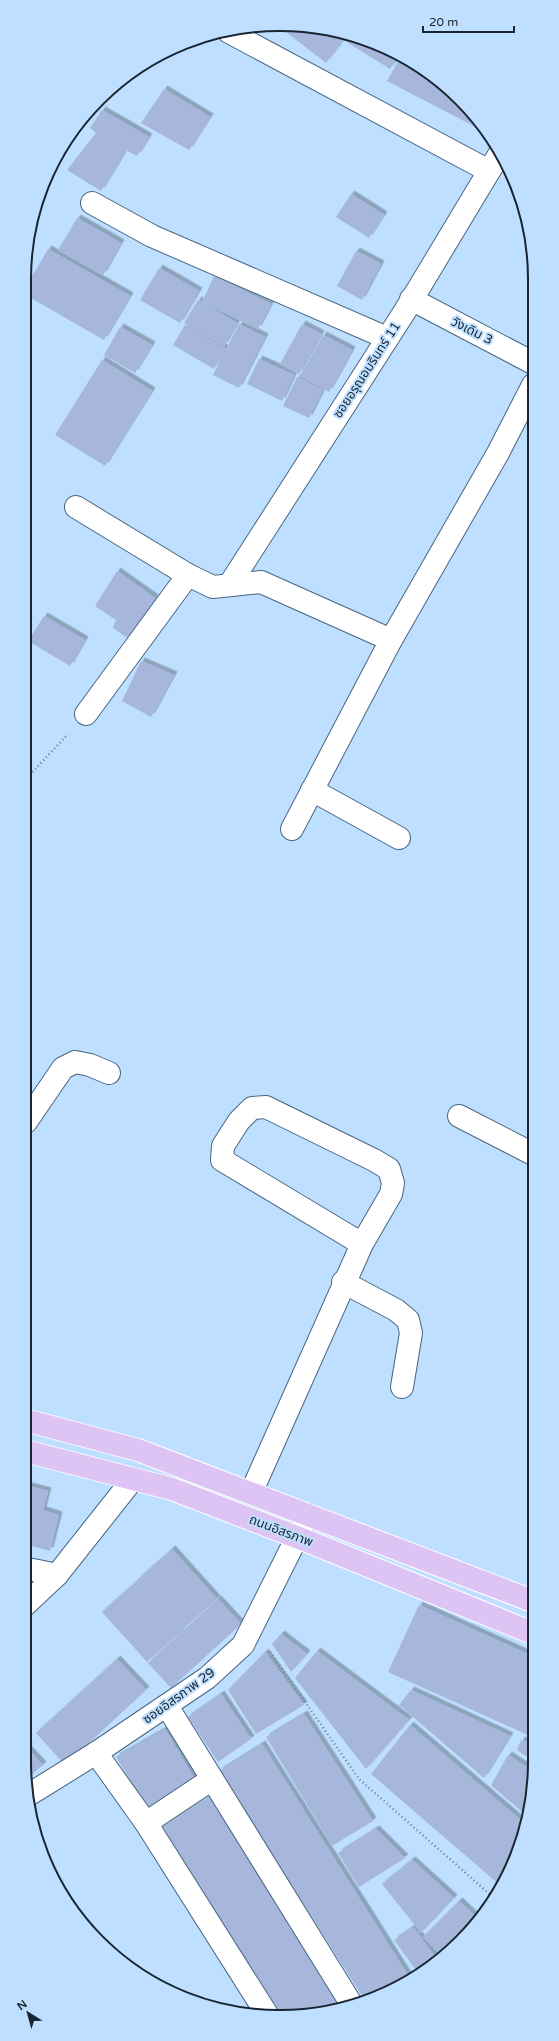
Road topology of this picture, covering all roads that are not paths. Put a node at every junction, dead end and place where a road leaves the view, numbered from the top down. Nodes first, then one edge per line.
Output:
1 (235, 35) edge
2 (494, 162) edge
3 (92, 202) dead end
4 (411, 299) junction
5 (387, 338) junction
6 (528, 359) edge
7 (528, 395) edge
8 (76, 507) dead end
9 (188, 575) junction
10 (230, 584) junction
11 (392, 640) junction
12 (86, 714) road end
13 (312, 790) junction
14 (292, 829) dead end
15 (399, 838) dead end
16 (109, 1073) dead end
17 (31, 1115) edge
18 (459, 1116) dead end
19 (528, 1152) edge
20 (362, 1244) junction
21 (343, 1282) junction
22 (402, 1387) dead end
23 (31, 1422) edge
24 (31, 1453) edge
25 (133, 1479) junction
26 (251, 1493) junction
27 (308, 1515) junction
28 (296, 1537) junction
29 (31, 1570) edge
30 (57, 1575) junction
31 (31, 1599) edge
32 (528, 1599) edge
33 (528, 1631) edge
34 (167, 1706) junction
35 (96, 1753) junction
36 (212, 1780) junction
37 (33, 1792) edge
38 (146, 1823) junction
39 (349, 2000) edge
40 (264, 2009) edge

1 - 2 street
2 - 4 street, ซอยอรุณอมรินทร์ 11
3 - 5 street
4 - 5 street, ซอยอรุณอมรินทร์ 11
4 - 6 street, วังเดิม 3
5 - 10 street, ซอยอรุณอมรินทร์ 11
7 - 11 street
8 - 9 street
9 - 10 street
9 - 12 street
10 - 11 street
11 - 13 street
13 - 14 street
13 - 15 street
16 - 17 street
18 - 19 street
20 - 20 street
20 - 21 street
21 - 22 street
21 - 26 street
23 - 26 main road
24 - 25 main road, ถนนอิสรภาพ
25 - 28 main road, ถนนอิสรภาพ
25 - 30 street
26 - 27 main road
27 - 28 street, ซอยอิสรภาพ 29
27 - 32 main road
28 - 33 main road, ถนนอิสรภาพ
28 - 34 street, ซอยอิสรภาพ 29
29 - 30 street
30 - 31 street
34 - 35 street, ซอยอิสรภาพ 29
34 - 36 street
35 - 37 street, ซอยอิสรภาพ 29
35 - 38 street
36 - 38 street
36 - 39 street
38 - 40 street

